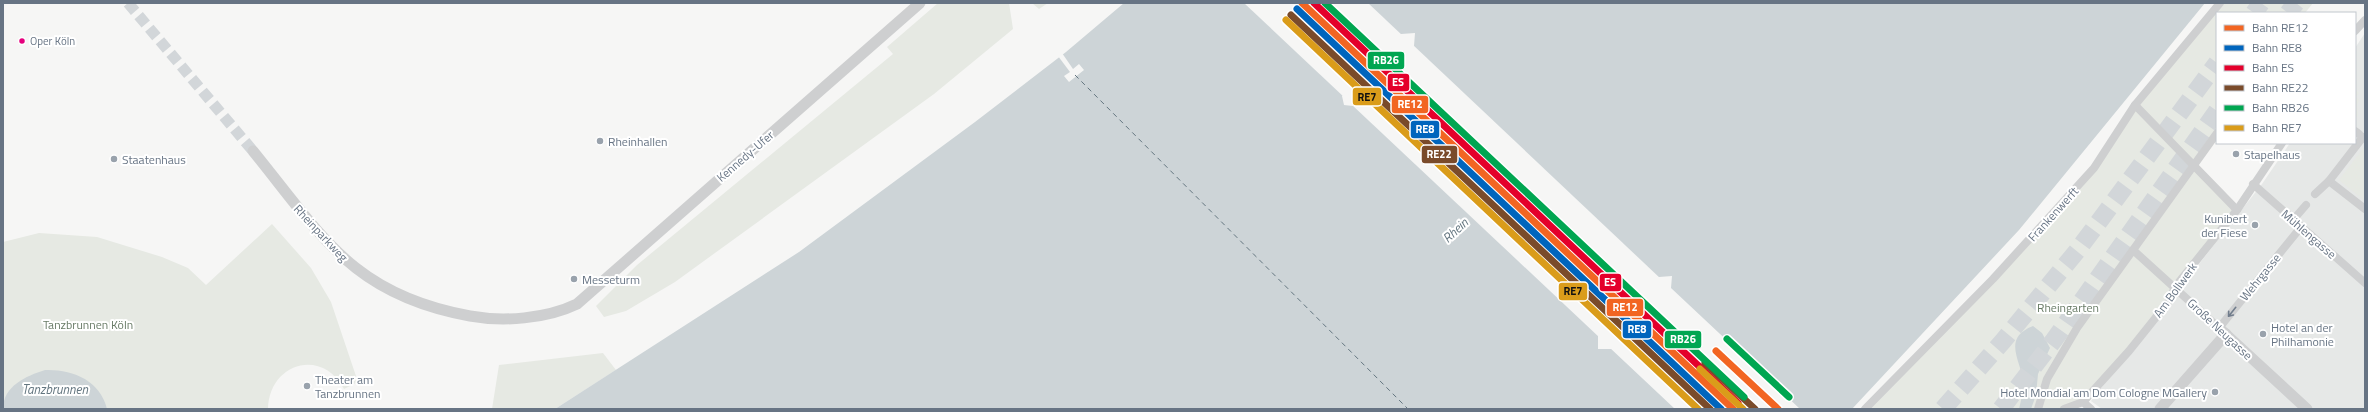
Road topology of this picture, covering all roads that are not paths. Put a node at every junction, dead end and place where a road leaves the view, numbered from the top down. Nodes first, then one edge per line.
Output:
1 (920, 3) edge
2 (2220, 3) edge
3 (2365, 20) edge
4 (2356, 30) edge
5 (2135, 105) junction
6 (2216, 134) edge
7 (2281, 144) edge
8 (2354, 144) edge
9 (253, 151) tunnel mouth
10 (2193, 166) junction
11 (2329, 181) junction
12 (2253, 184) junction
13 (2315, 194) dead end
14 (2306, 205) dead end
15 (2365, 209) edge
16 (2237, 210) junction
17 (2293, 220) junction
18 (2301, 227) junction
19 (2133, 250) junction
20 (2365, 283) edge
21 (2175, 287) junction
22 (569, 308) joint
23 (2223, 331) junction
24 (2082, 402) junction
25 (1865, 408) edge
26 (2038, 409) edge
27 (2064, 409) edge
28 (2091, 409) edge
29 (2160, 409) edge
30 (2307, 409) edge

1 - 22 street, Kennedy-Ufer
2 - 5 street, Frankenwerft
3 - 4 street
5 - 10 street
5 - 25 street, Frankenwerft
6 - 10 street
7 - 12 street, Am Bollwerk
8 - 11 street
9 - 22 street, Rheinparkweg
10 - 16 street
10 - 19 street
11 - 13 street
11 - 15 street
12 - 16 street, Am Bollwerk
12 - 17 street, Mühlengasse
14 - 17 street
16 - 21 street, Am Bollwerk
17 - 18 street, Mühlengasse
18 - 20 street, Mühlengasse
18 -> 23 street, Wehrgasse
19 - 21 street, Große Neugasse
19 - 26 street
21 - 23 street, Große Neugasse
21 - 24 street, Am Bollwerk
23 - 29 street
23 - 30 street, Große Neugasse
24 - 27 street
24 - 28 street

